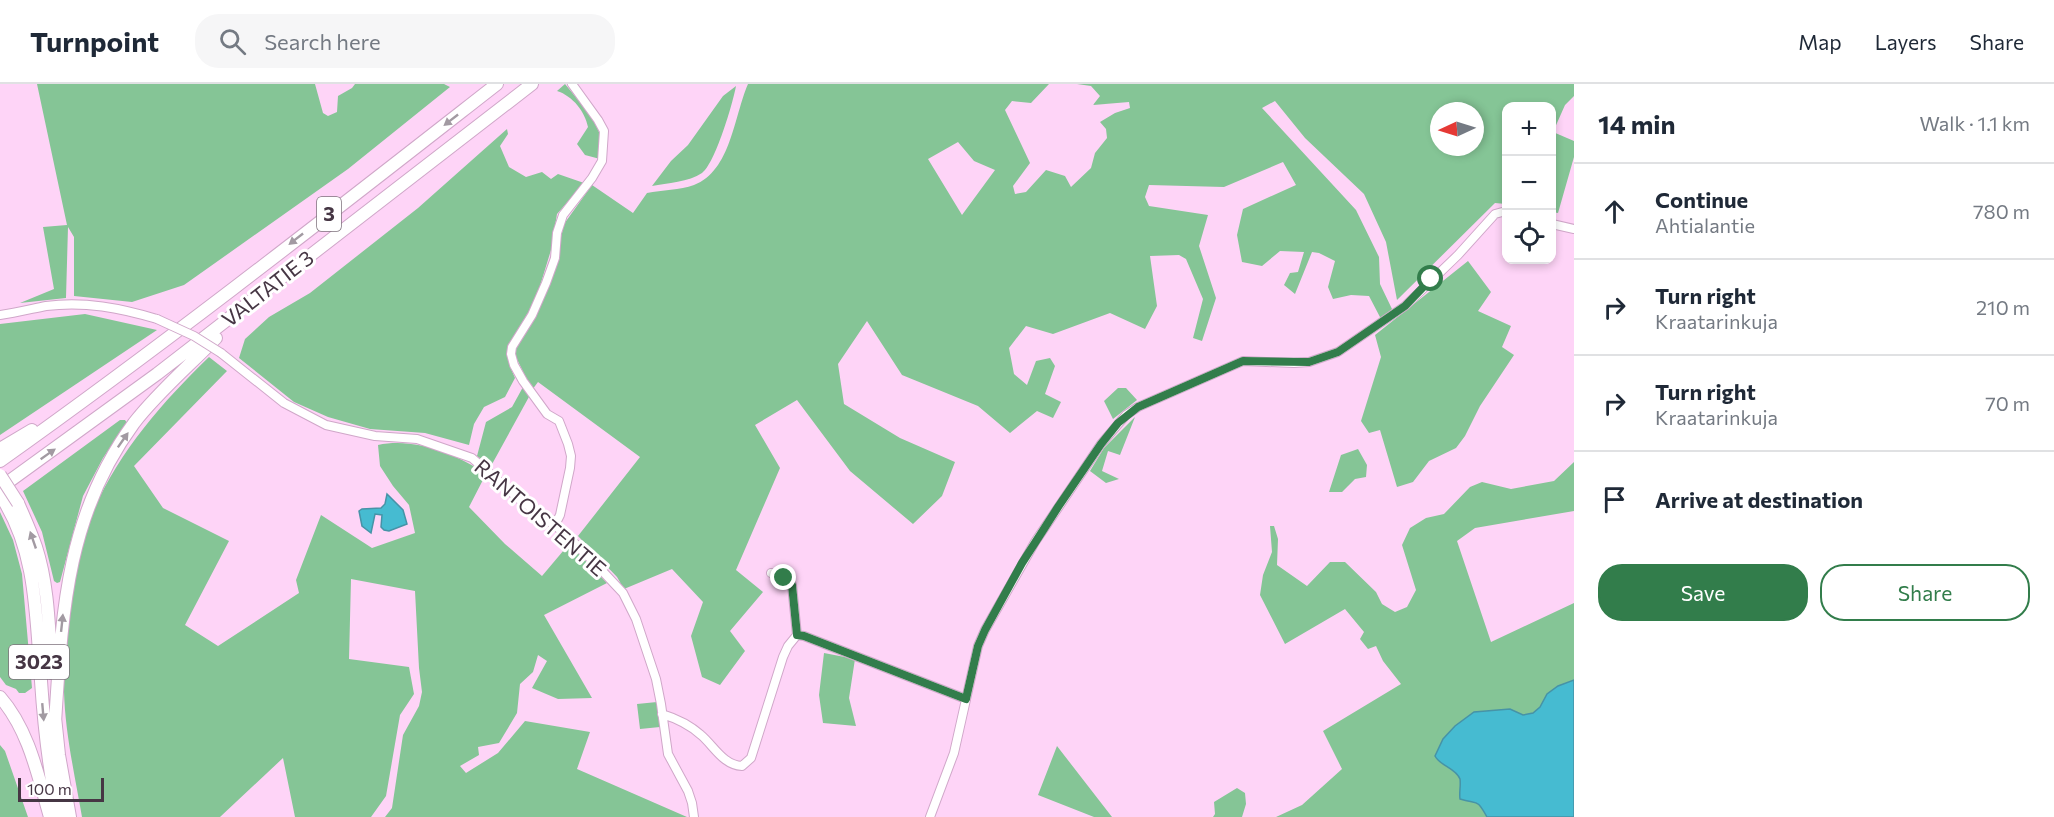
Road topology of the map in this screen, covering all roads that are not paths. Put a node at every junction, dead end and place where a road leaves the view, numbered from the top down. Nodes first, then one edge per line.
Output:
1 (497, 84) edge
2 (532, 84) edge
3 (572, 84) edge
4 (1502, 212) edge
5 (1556, 225) edge
6 (1574, 229) edge
7 (252, 301) junction
8 (0, 315) edge
9 (83, 402) junction
10 (0, 449) edge
11 (0, 461) edge
12 (0, 475) edge
13 (0, 488) edge
14 (0, 495) edge
15 (13, 507) junction
16 (555, 525) junction
17 (771, 573) dead end
18 (797, 635) junction
19 (0, 697) edge
20 (966, 699) junction
21 (662, 714) junction
22 (56, 723) junction
23 (50, 817) edge
24 (59, 817) edge
25 (70, 817) edge
26 (694, 817) edge
27 (930, 817) edge

1 -> 9 highway, VALTATIE 3 / 3
2 - 7 highway, VALTATIE 3 / 3
3 - 16 street
4 - 20 street
5 - 6 street
13 -> 7 highway, VALTATIE 3 / 3
22 -> 7 highway
8 - 16 street, RANTOISTENTIE, bridge
9 - 10 highway
9 - 11 highway, VALTATIE 3 / 3
12 - 15 highway, bridge
14 - 15 highway
22 -> 15 highway, 3023
15 -> 24 highway, 3023
16 - 21 street, RANTOISTENTIE
17 - 18 street
18 - 20 street
18 - 21 street
19 - 23 highway
20 - 27 street
21 - 26 street, RANTOISTENTIE
22 - 25 highway, 3023

